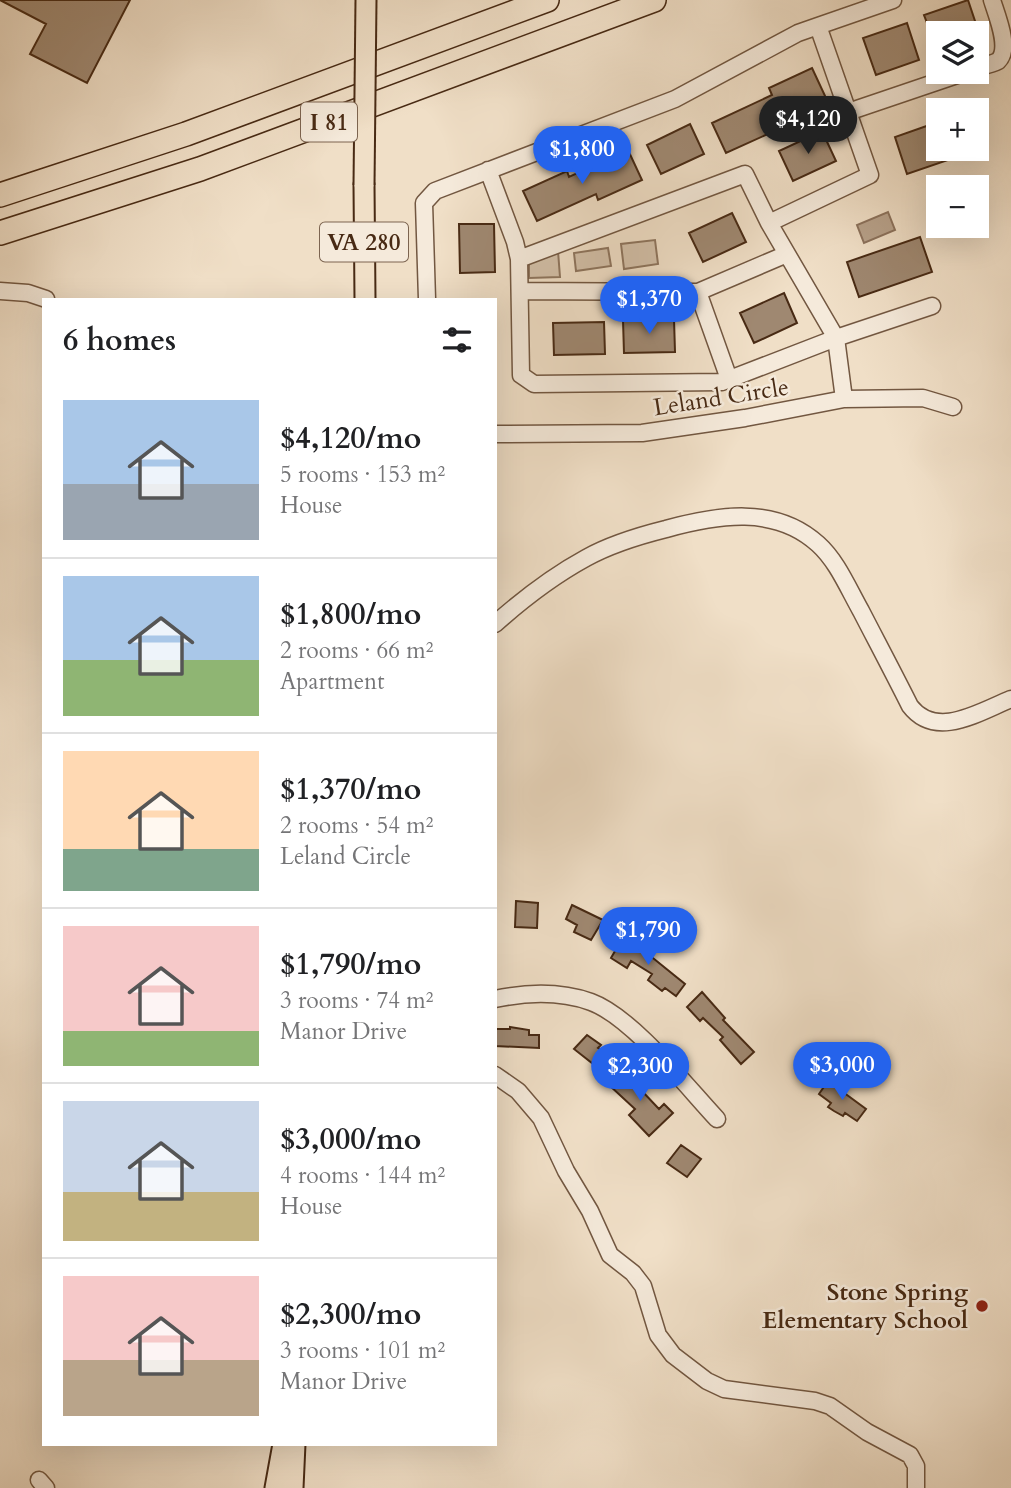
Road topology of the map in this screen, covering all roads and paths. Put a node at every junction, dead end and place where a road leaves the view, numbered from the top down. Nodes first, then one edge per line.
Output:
1 (366, 0) edge
2 (547, 0) edge
3 (654, 0) edge
4 (893, 0) edge
5 (992, 0) edge
6 (818, 26) junction
7 (989, 64) edge
8 (931, 84) edge
9 (848, 112) junction
10 (488, 170) junction
11 (0, 195) edge
12 (769, 223) junction
13 (0, 233) edge
14 (787, 254) junction
15 (519, 258) junction
16 (0, 291) edge
17 (520, 291) junction
18 (698, 292) junction
19 (43, 298) edge
20 (365, 298) edge
21 (427, 298) edge
22 (932, 306) dead end
23 (836, 338) junction
24 (729, 379) junction
25 (844, 399) junction
26 (953, 407) dead end
27 (497, 434) edge
28 (497, 622) edge
29 (1011, 699) edge
30 (497, 999) edge
31 (497, 1076) edge
32 (717, 1119) dead end
33 (283, 1446) edge
34 (295, 1446) edge
35 (275, 1488) edge
36 (293, 1488) edge
37 (916, 1488) edge

1 - 20 main road, VA 280, bridge
2 - 11 highway, I 81
3 - 13 highway, I 81
4 - 6 street
5 - 7 street
6 - 9 street
6 - 10 street
8 - 9 street
9 - 12 street
10 - 15 street
10 - 21 street
12 - 14 street
12 - 15 street
14 - 18 street
14 - 23 street
15 - 17 street
16 - 19 street
17 - 18 street
17 - 24 street
18 - 24 street
22 - 23 street
23 - 24 street
23 - 25 street
25 - 26 street, Leland Circle
25 - 27 street, Leland Circle
28 - 29 street
30 - 32 street
31 - 37 street
33 - 35 main road
34 - 36 main road

